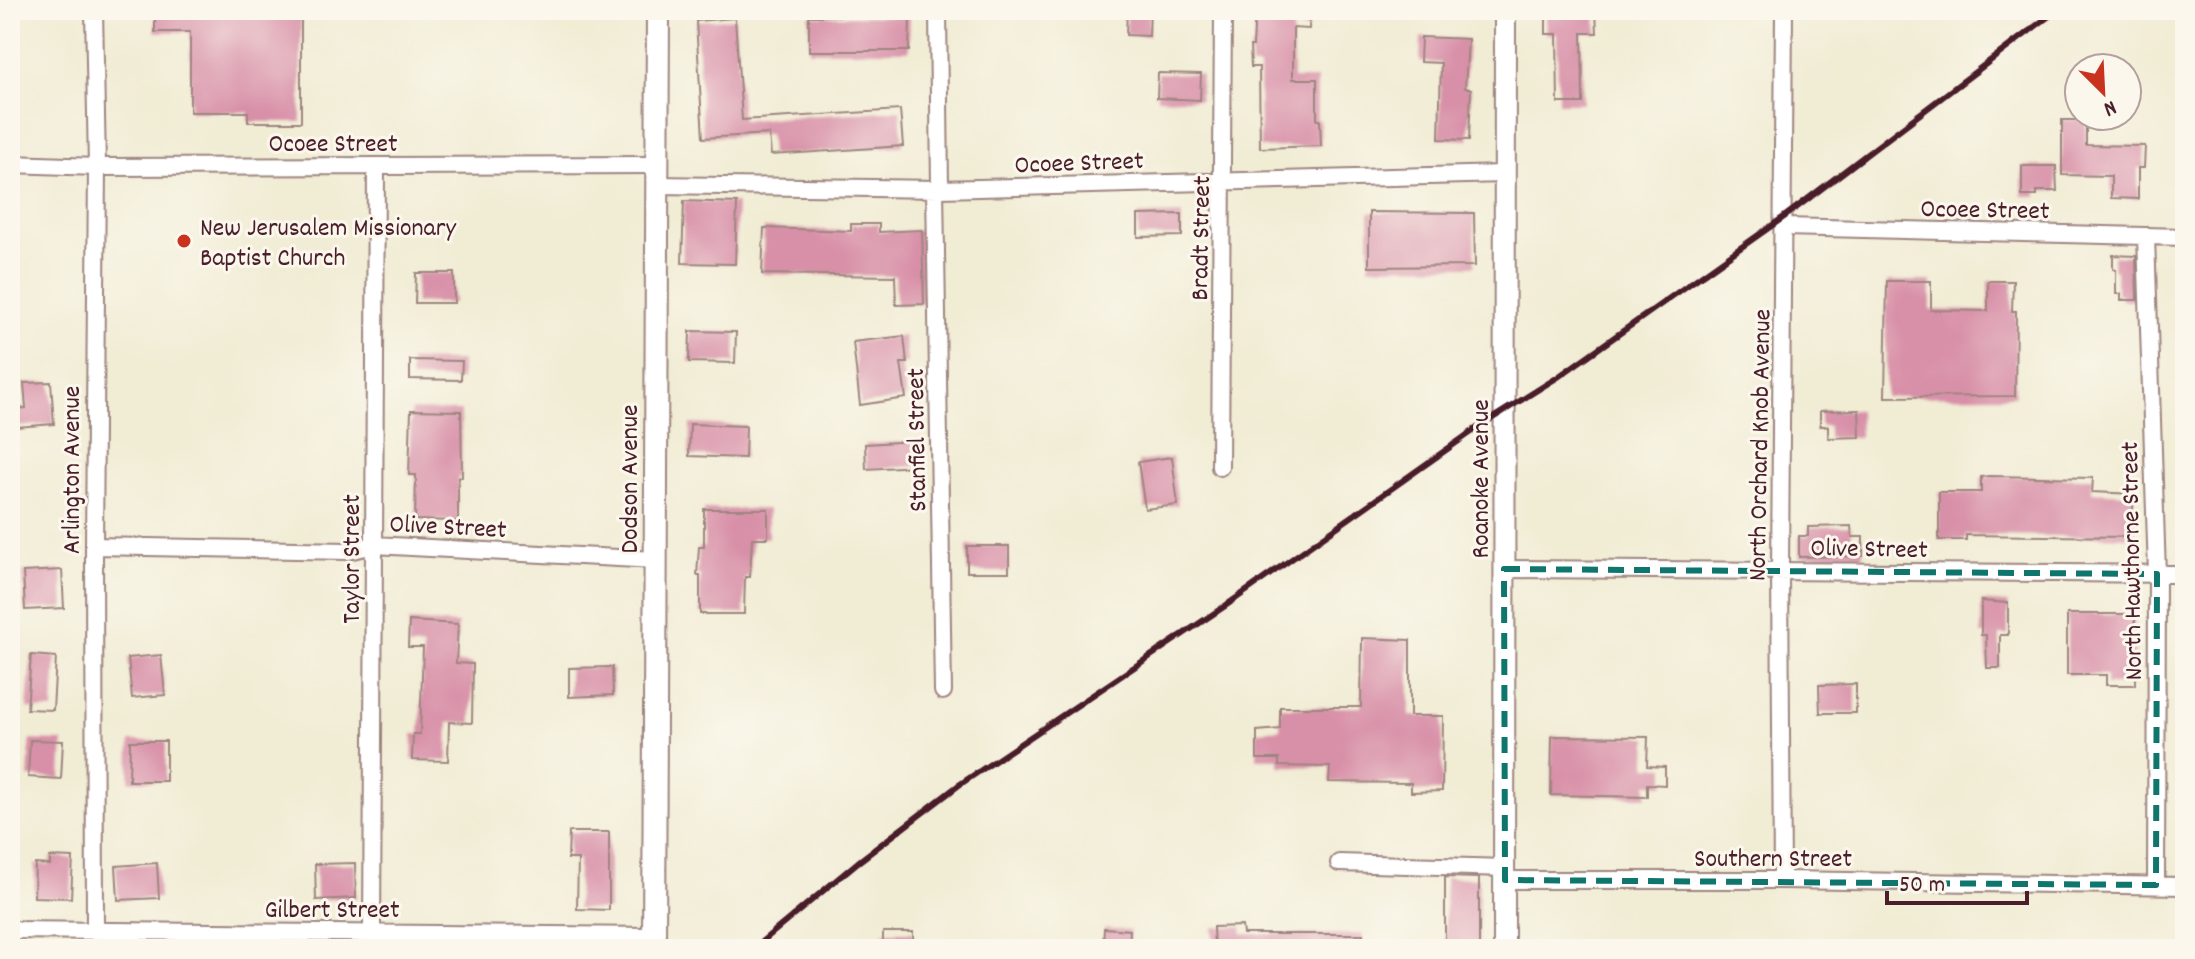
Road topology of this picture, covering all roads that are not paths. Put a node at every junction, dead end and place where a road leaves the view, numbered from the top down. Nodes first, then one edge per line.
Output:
1 (94, 10) edge
2 (658, 10) edge
3 (938, 10) edge
4 (1223, 10) edge
5 (1505, 10) edge
6 (1784, 10) edge
7 (10, 164) edge
8 (376, 166) junction
9 (97, 167) junction
10 (1504, 174) junction
11 (656, 175) junction
12 (1224, 180) junction
13 (937, 189) junction
14 (1784, 227) junction
15 (2146, 236) junction
16 (2185, 237) edge
17 (1220, 467) dead end
18 (374, 545) junction
19 (94, 546) junction
20 (656, 560) junction
21 (1504, 569) junction
22 (1780, 571) junction
23 (2157, 574) junction
24 (2185, 574) edge
25 (943, 691) dead end
26 (1339, 863) dead end
27 (1505, 874) junction
28 (1782, 880) junction
29 (2156, 885) junction
30 (2185, 886) edge
31 (10, 930) edge
32 (95, 931) junction
33 (372, 932) junction
34 (654, 942) edge
35 (363, 949) edge
36 (1504, 949) edge

1 - 9 street, Arlington Avenue
2 - 11 main road, Dodson Avenue
3 - 13 street, Stanfiel Street
4 - 12 street, Bradt Street
5 - 10 street, Roanoke Avenue
6 - 14 street, North Orchard Knob Avenue
7 - 9 street, Ocoee Street
8 - 9 street, Ocoee Street
8 - 11 street, Ocoee Street
8 - 18 street, Taylor Street
9 - 19 street, Arlington Avenue
10 - 12 street, Ocoee Street
10 - 21 street, Roanoke Avenue
11 - 13 street, Ocoee Street
11 - 20 main road, Dodson Avenue
12 - 13 street, Ocoee Street
12 - 17 street, Bradt Street
13 - 25 street, Stanfiel Street
14 - 15 street, Ocoee Street
14 - 22 street, North Orchard Knob Avenue
15 - 16 street, Ocoee Street
15 - 23 street, North Hawthorne Street
18 - 19 street, Olive Street
18 - 20 street, Olive Street
18 - 33 street, Taylor Street
19 - 32 street, Arlington Avenue
20 - 34 main road, Dodson Avenue
21 - 22 street, Olive Street
21 - 27 street, Roanoke Avenue
22 - 23 street, Olive Street
22 - 28 street, North Orchard Knob Avenue
23 - 24 street, Olive Street
23 - 29 street, North Hawthorne Street
26 - 27 street, Southern Street
27 - 28 street, Southern Street
27 - 36 street, Roanoke Avenue
28 - 29 street, Southern Street
29 - 30 street, Southern Street
31 - 32 street, Gilbert Street
32 - 33 street, Gilbert Street
33 - 34 street, Gilbert Street
33 - 35 street, Taylor Street

